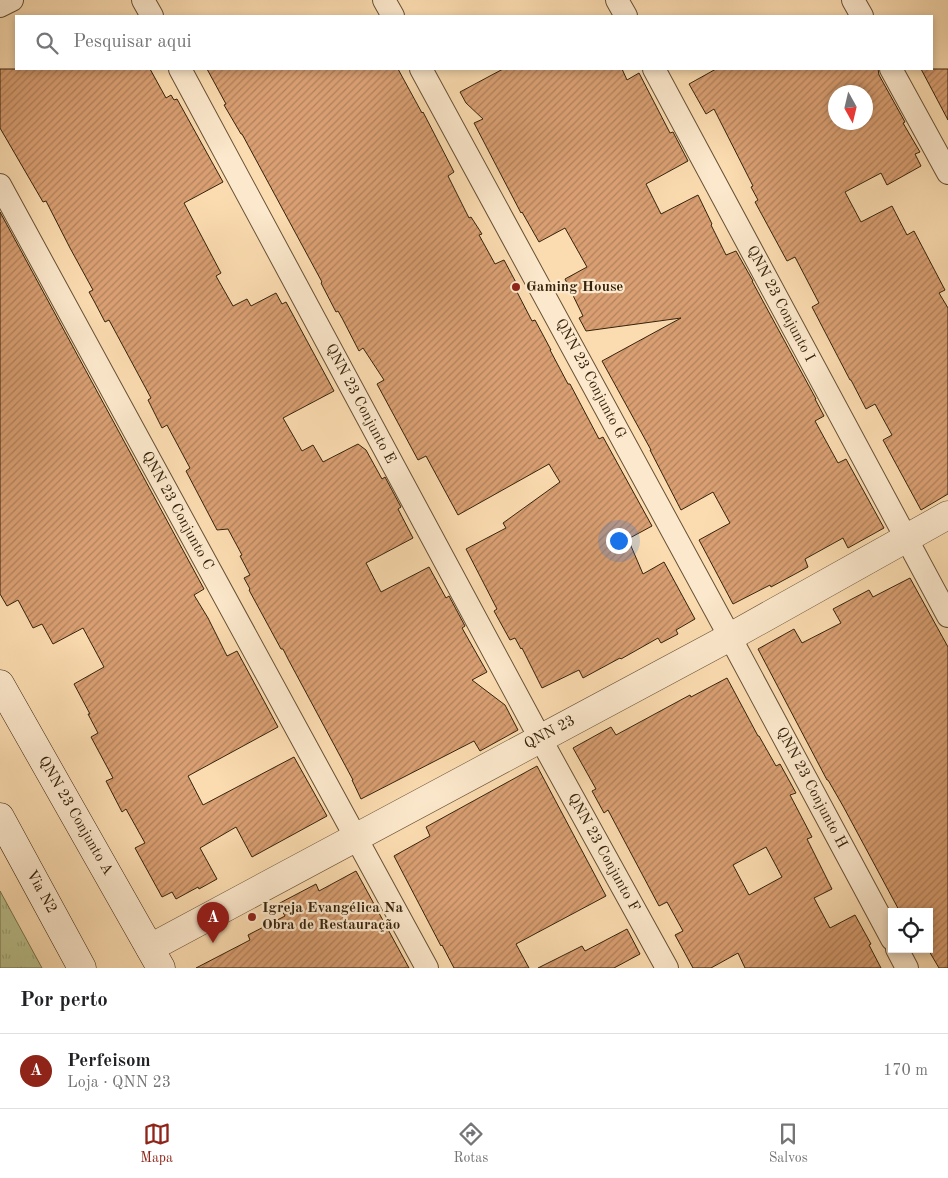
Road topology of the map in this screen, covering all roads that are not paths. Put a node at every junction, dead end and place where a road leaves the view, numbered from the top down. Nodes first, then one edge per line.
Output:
1 (12, 0) edge
2 (143, 0) edge
3 (384, 0) edge
4 (617, 0) edge
5 (854, 0) edge
6 (0, 6) edge
7 (151, 15) edge
8 (392, 15) edge
9 (625, 15) edge
10 (862, 15) edge
11 (181, 70) edge
12 (423, 70) edge
13 (655, 70) edge
14 (892, 70) edge
15 (948, 173) edge
16 (0, 185) edge
17 (948, 515) edge
18 (906, 538) junction
19 (948, 616) edge
20 (730, 637) junction
21 (0, 684) edge
22 (540, 738) junction
23 (0, 817) edge
24 (355, 837) junction
25 (888, 932) edge
26 (899, 953) edge
27 (155, 958) edge
28 (82, 968) edge
29 (427, 968) edge
30 (667, 968) edge
31 (907, 968) edge

1 - 6 street
2 - 7 street
3 - 8 street
4 - 9 street
5 - 10 street
11 - 22 street, QNN 23 Conjunto E
12 - 20 street, QNN 23 Conjunto G
13 - 18 street, QNN 23 Conjunto I
14 - 15 street
16 - 24 street, QNN 23 Conjunto C
17 - 18 street, QNN 23
18 - 19 street, QNN 23 Conjunto I
18 - 20 street, QNN 23
20 - 22 street, QNN 23
20 - 25 street, QNN 23 Conjunto H
21 - 27 street, QNN 23 Conjunto A
22 - 24 street, QNN 23
22 - 30 street, QNN 23 Conjunto F
23 - 28 street, Via N2
24 - 27 street, QNN 23
24 - 29 street, QNN 23 Conjunto C
26 - 31 street

